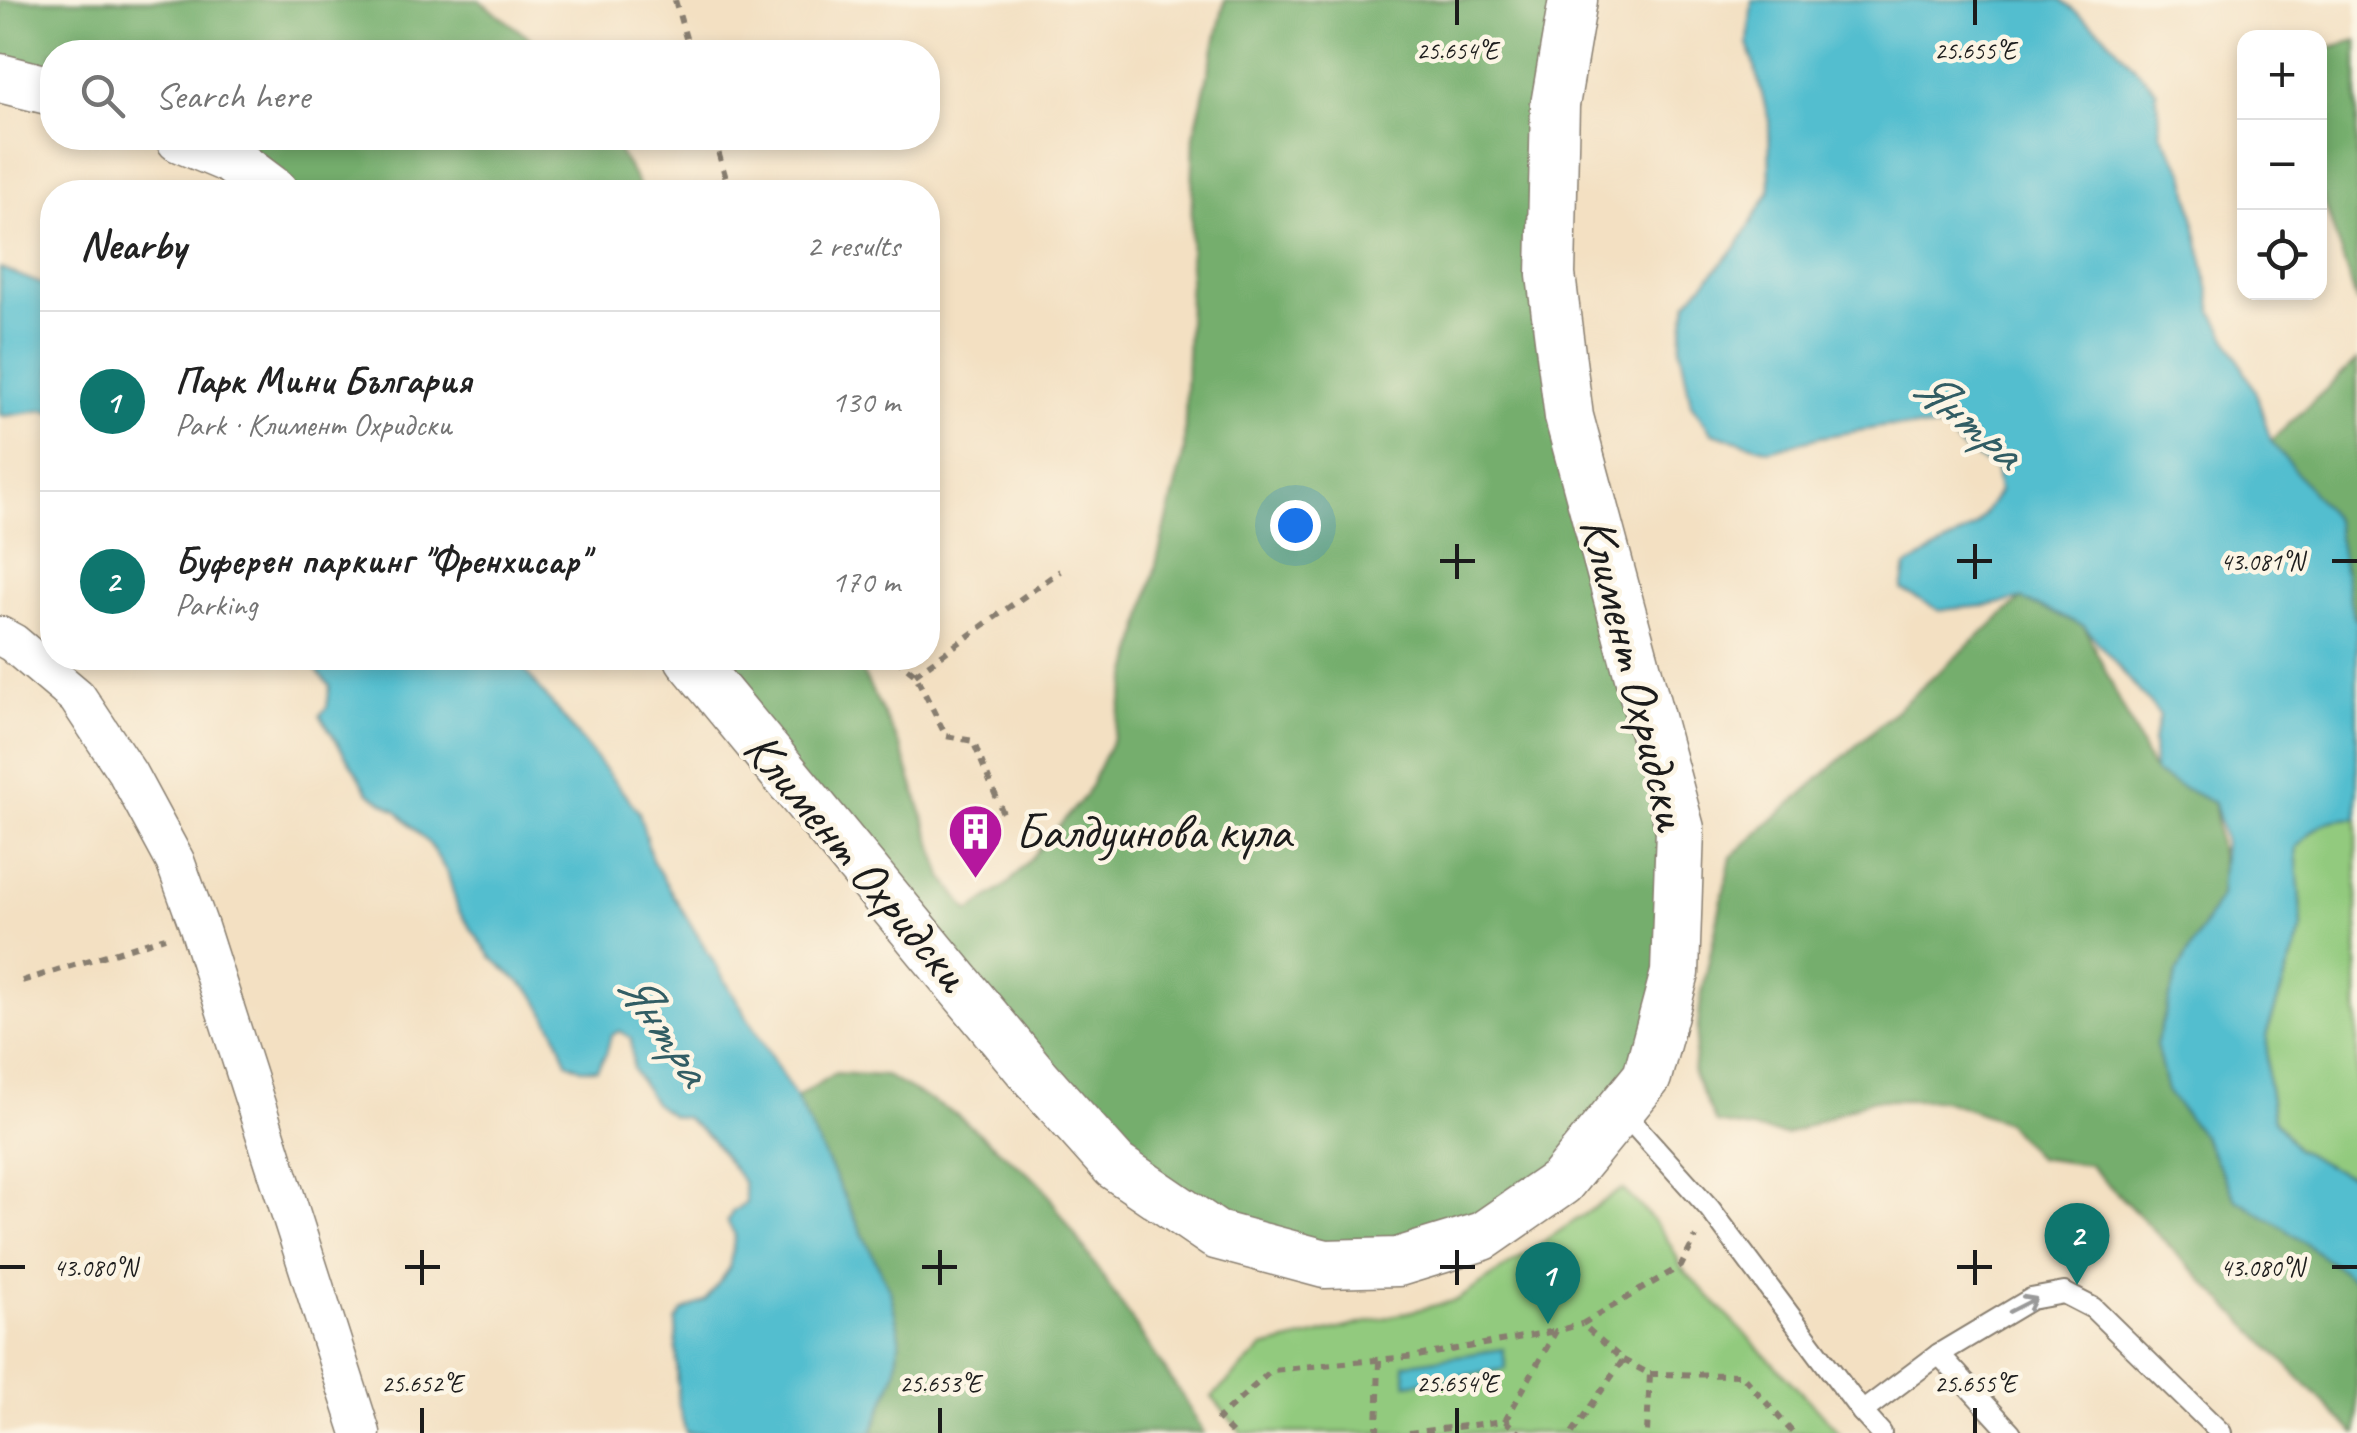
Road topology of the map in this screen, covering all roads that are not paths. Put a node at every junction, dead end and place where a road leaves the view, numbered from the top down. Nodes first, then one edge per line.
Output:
1 (1572, 0) edge
2 (0, 78) edge
3 (40, 88) edge
4 (209, 150) edge
5 (258, 180) edge
6 (0, 636) edge
7 (40, 666) edge
8 (44, 670) edge
9 (698, 670) edge
10 (1621, 1110) junction
11 (1939, 1354) junction
12 (1862, 1412) junction
13 (361, 1433) edge
14 (1881, 1433) edge
15 (2011, 1433) edge
16 (2221, 1433) edge

1 - 10 street, Климент Охридски
2 - 3 street
4 - 5 street
6 - 7 street
8 - 13 street
9 - 10 street, Климент Охридски
10 - 12 lane
11 - 12 lane
11 - 15 lane
11 -> 16 lane
12 - 14 lane

